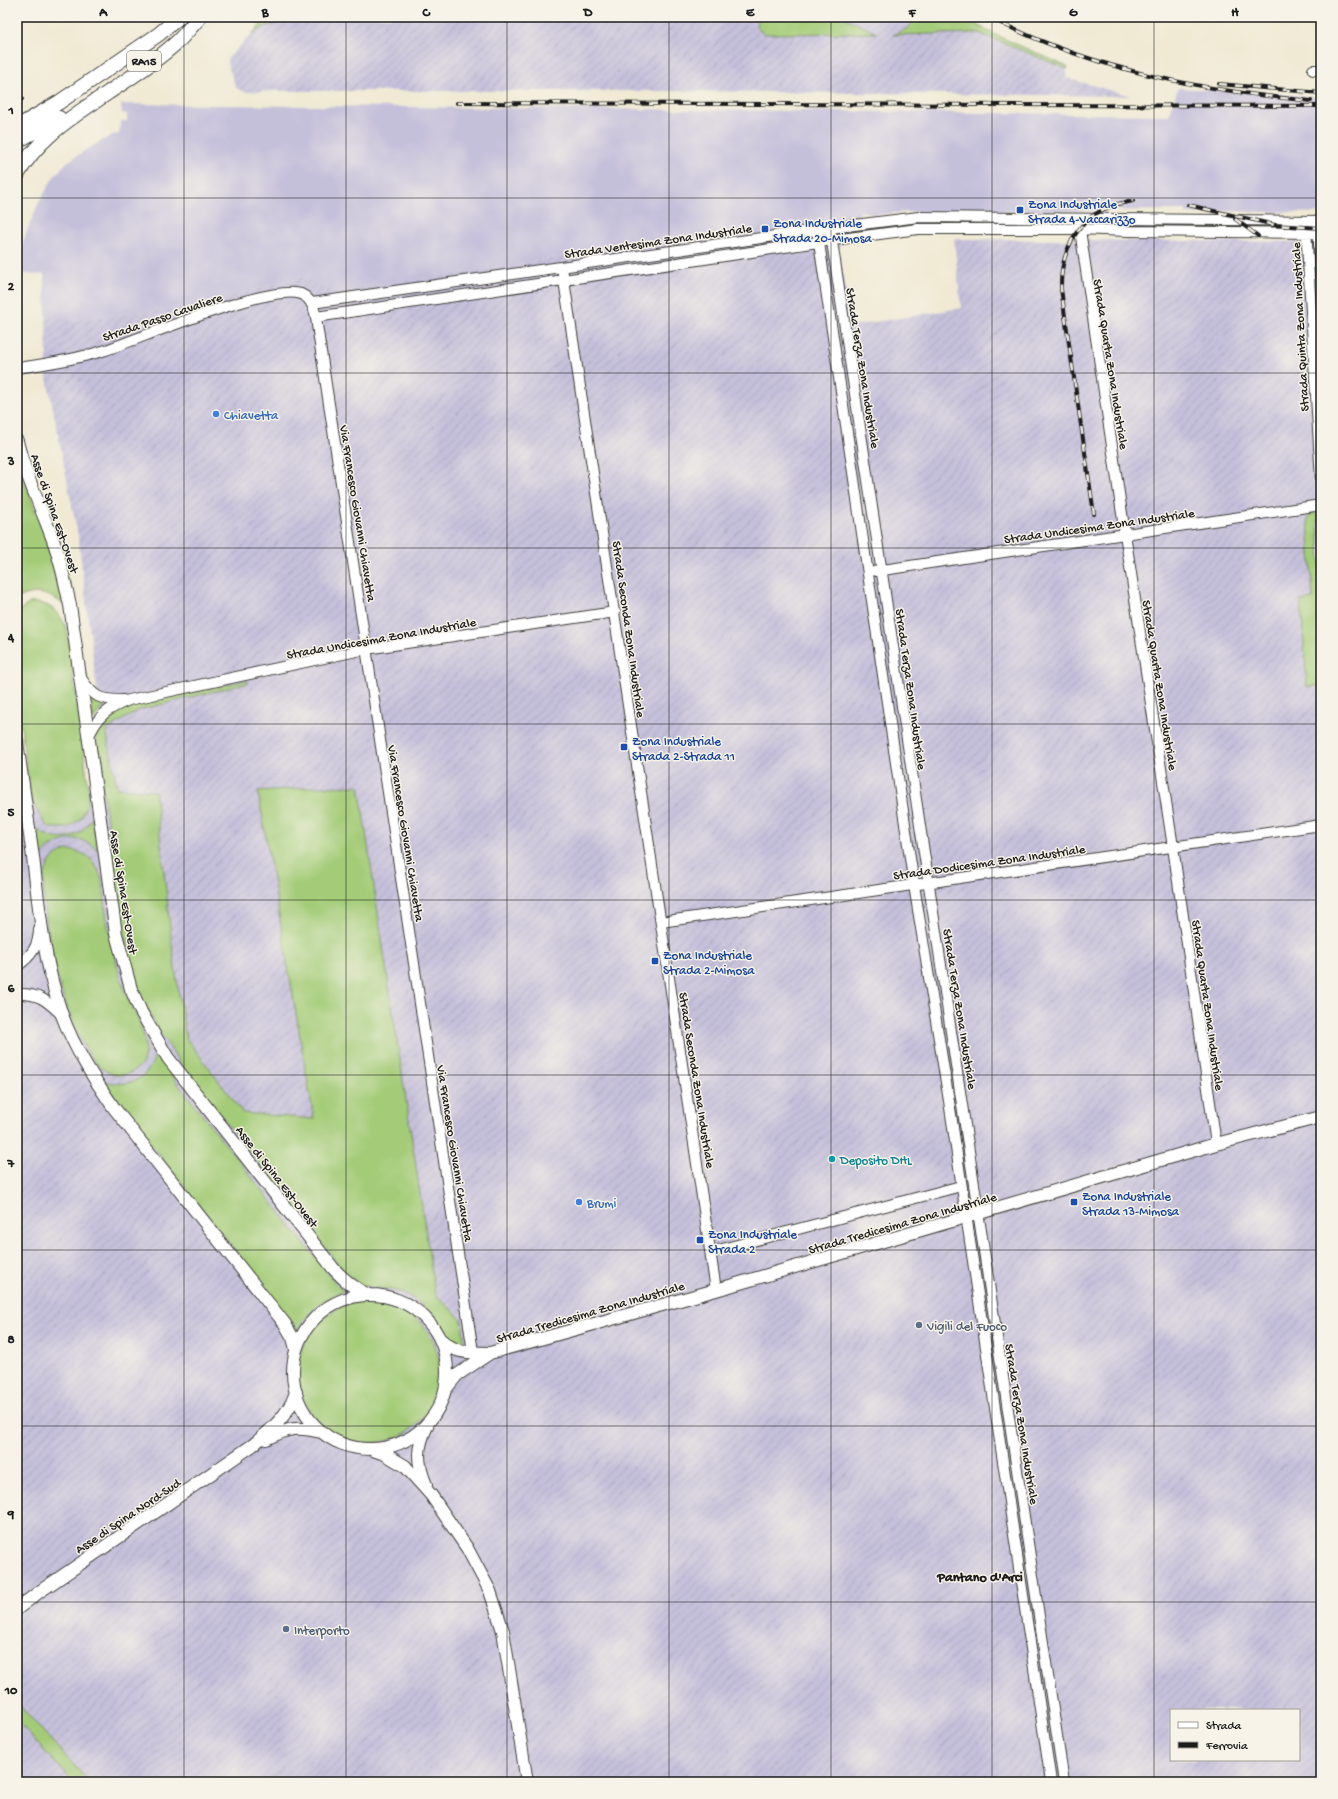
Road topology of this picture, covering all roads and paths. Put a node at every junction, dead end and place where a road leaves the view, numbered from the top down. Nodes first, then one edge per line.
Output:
1 (179, 17) edge
2 (199, 17) edge
3 (19, 126) edge
4 (17, 141) edge
5 (17, 175) edge
6 (984, 218) junction
7 (1079, 218) junction
8 (1127, 219) junction
9 (1154, 219) junction
10 (1305, 221) junction
11 (1320, 221) edge
12 (830, 228) junction
13 (1079, 229) junction
14 (817, 230) junction
15 (984, 230) junction
16 (1127, 231) junction
17 (1154, 232) junction
18 (1306, 233) junction
19 (1320, 233) edge
20 (759, 238) junction
21 (832, 240) junction
22 (818, 242) junction
23 (703, 246) junction
24 (761, 250) junction
25 (705, 258) junction
26 (562, 267) junction
27 (1321, 273) edge
28 (837, 277) junction
29 (824, 278) junction
30 (564, 279) junction
31 (312, 303) junction
32 (316, 317) junction
33 (848, 349) junction
34 (835, 350) junction
35 (1317, 355) edge
36 (17, 368) edge
37 (17, 441) edge
38 (1321, 480) edge
39 (1321, 505) edge
40 (875, 529) junction
41 (862, 530) junction
42 (1125, 534) junction
43 (882, 570) junction
44 (869, 572) junction
45 (615, 612) junction
46 (366, 649) junction
47 (79, 676) junction
48 (129, 700) junction
49 (88, 738) junction
50 (17, 742) edge
51 (907, 742) junction
52 (894, 744) junction
53 (1321, 825) edge
54 (1173, 847) junction
55 (928, 883) junction
56 (914, 885) junction
57 (40, 915) junction
58 (661, 922) junction
59 (17, 966) edge
60 (17, 994) edge
61 (62, 1016) junction
62 (949, 1101) junction
63 (962, 1101) junction
64 (1321, 1117) edge
65 (1216, 1144) junction
66 (961, 1186) junction
67 (979, 1214) junction
68 (966, 1218) junction
69 (711, 1252) junction
70 (716, 1290) junction
71 (369, 1296) junction
72 (438, 1337) junction
73 (296, 1349) junction
74 (473, 1352) junction
75 (490, 1353) junction
76 (445, 1390) junction
77 (296, 1392) junction
78 (429, 1422) junction
79 (322, 1433) junction
80 (253, 1445) junction
81 (371, 1449) junction
82 (431, 1495) junction
83 (1024, 1516) junction
84 (1011, 1518) junction
85 (17, 1609) edge
86 (527, 1782) edge
87 (1051, 1782) edge
88 (1064, 1782) edge

1 - 3 highway, RA15
2 - 4 highway, RA15
2 - 5 highway
6 - 7 street, Strada Ventesima Zona Industriale
6 - 12 street, Strada Ventesima Zona Industriale
6 - 15 street
7 - 8 street, Strada Ventesima Zona Industriale
7 - 13 street, Strada Quarta Zona Industriale
8 - 9 street, Strada Ventesima Zona Industriale
8 - 16 street
9 - 10 street, Strada Ventesima Zona Industriale
9 - 17 street
10 - 11 street, Strada Ventesima Zona Industriale
10 - 18 street, Strada Quinta Zona Industriale
11 - 19 street, Strada Quinta Zona Industriale
12 - 14 street, Strada Ventesima Zona Industriale
12 - 21 street, Strada Terza Zona Industriale
13 - 15 street, Strada Ventesima Zona Industriale
13 - 16 street, Strada Ventesima Zona Industriale
13 - 42 street, Strada Quarta Zona Industriale
14 - 20 street, Strada Ventesima Zona Industriale
14 - 22 street, Strada Terza Zona Industriale
15 - 21 street, Strada Ventesima Zona Industriale
16 - 17 street, Strada Ventesima Zona Industriale
17 - 18 street, Strada Ventesima Zona Industriale
18 - 19 street, Strada Ventesima Zona Industriale
18 - 35 street, Strada Quinta Zona Industriale
19 - 27 street, Strada Quinta Zona Industriale
20 - 23 street, Strada Ventesima Zona Industriale
20 - 24 street
21 - 22 street, Strada Ventesima Zona Industriale
21 - 28 street, Strada Terza Zona Industriale
22 - 24 street, Strada Ventesima Zona Industriale
22 - 29 street, Strada Terza Zona Industriale
23 - 25 street
23 - 26 street, Strada Ventesima Zona Industriale
24 - 25 street, Strada Ventesima Zona Industriale
25 - 30 street, Strada Ventesima Zona Industriale
26 - 30 street, Strada Seconda Zona Industriale
26 - 31 street, Strada Ventesima Zona Industriale
28 - 29 street
28 - 33 street, Strada Terza Zona Industriale
29 - 34 street, Strada Terza Zona Industriale
30 - 32 street, Strada Ventesima Zona Industriale
30 - 45 street, Strada Seconda Zona Industriale
31 - 32 street, Via Francesco Giovanni Chiavetta
31 - 36 street, Strada Passo Cavaliere
32 - 46 street, Via Francesco Giovanni Chiavetta
33 - 34 street
33 - 40 street, Strada Terza Zona Industriale
34 - 41 street, Strada Terza Zona Industriale
35 - 38 street, Strada Quinta Zona Industriale
37 - 47 main road, Asse di Spina Est-Ovest
39 - 42 street, Strada Undicesima Zona Industriale
40 - 41 street
40 - 43 street, Strada Terza Zona Industriale
41 - 44 street, Strada Terza Zona Industriale
42 - 43 street, Strada Undicesima Zona Industriale
42 - 54 street, Strada Quarta Zona Industriale
43 - 44 street, Strada Undicesima Zona Industriale
43 - 51 street, Strada Terza Zona Industriale
44 - 52 street, Strada Terza Zona Industriale
45 - 46 street, Strada Undicesima Zona Industriale
45 - 58 street, Strada Seconda Zona Industriale
46 - 48 street, Strada Undicesima Zona Industriale
46 - 74 street, Via Francesco Giovanni Chiavetta
47 - 48 street
47 - 49 main road, Asse di Spina Est-Ovest
48 - 49 street
49 - 71 main road, Asse di Spina Est-Ovest
50 - 57 main road
51 - 52 street
51 - 55 street, Strada Terza Zona Industriale
52 - 56 street, Strada Terza Zona Industriale
53 - 54 street, Strada Dodicesima Zona Industriale
54 - 55 street, Strada Dodicesima Zona Industriale
54 - 65 street, Strada Quarta Zona Industriale
55 - 56 street, Strada Dodicesima Zona Industriale
55 - 63 street, Strada Terza Zona Industriale
56 - 58 street, Strada Dodicesima Zona Industriale
56 - 62 street, Strada Terza Zona Industriale
57 - 59 street
57 - 61 main road
58 - 69 street, Strada Seconda Zona Industriale
60 - 61 street
61 - 73 main road
62 - 63 street
62 - 66 street, Strada Terza Zona Industriale
63 - 67 street, Strada Terza Zona Industriale
64 - 65 main road, Strada Tredicesima Zona Industriale
65 - 67 main road, Strada Tredicesima Zona Industriale
66 - 68 street, Strada Terza Zona Industriale
66 - 69 street
67 - 68 main road, Strada Tredicesima Zona Industriale
67 - 83 street, Strada Terza Zona Industriale
68 - 70 main road, Strada Tredicesima Zona Industriale
68 - 84 street, Strada Terza Zona Industriale
69 - 70 street, Strada Seconda Zona Industriale
70 - 75 main road, Strada Tredicesima Zona Industriale
71 - 72 main road
71 - 73 main road
72 - 74 main road
72 - 76 main road
73 - 77 main road
74 - 75 main road
75 - 76 main road
76 - 78 main road
77 - 79 main road
77 - 80 main road
78 - 81 main road
78 - 82 main road
79 - 80 main road
79 - 81 main road
80 - 85 main road, Asse di Spina Nord-Sud
81 - 82 main road
82 - 86 main road
83 - 84 street
83 - 88 street, Strada Terza Zona Industriale
84 - 87 street, Strada Terza Zona Industriale

